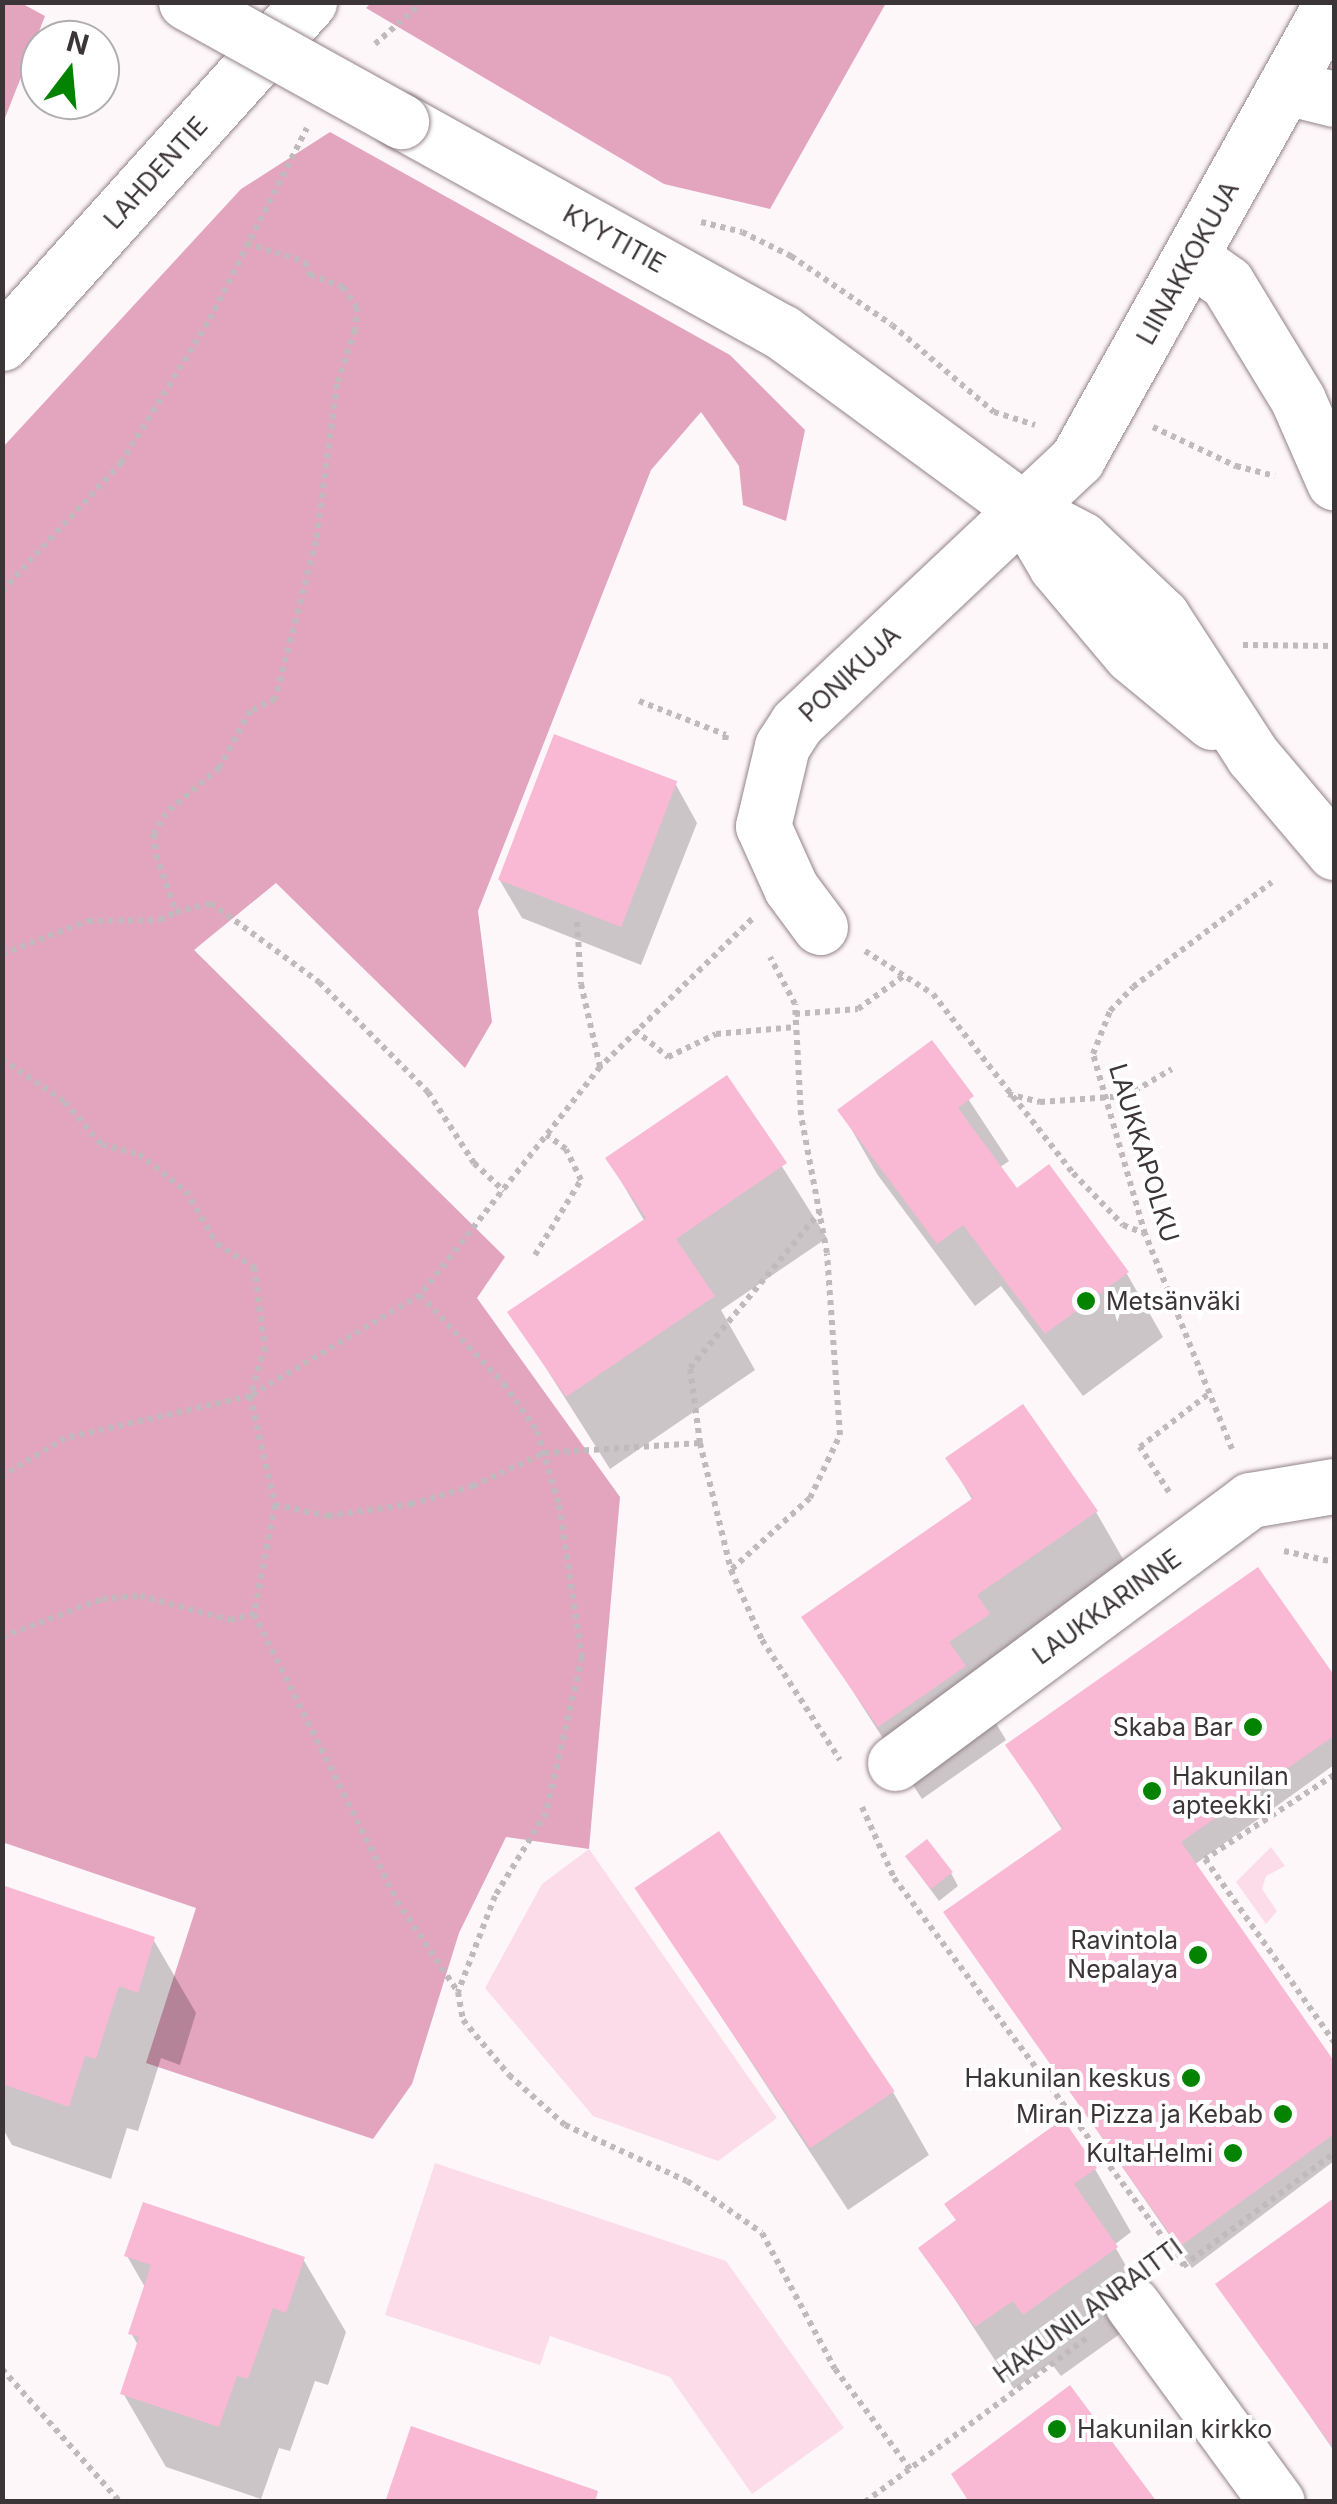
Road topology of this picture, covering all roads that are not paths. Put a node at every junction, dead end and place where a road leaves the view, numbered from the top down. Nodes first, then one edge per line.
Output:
1 (186, 2) edge
2 (308, 2) edge
3 (1332, 2) edge
4 (1310, 93) edge
5 (1192, 258) junction
6 (2, 343) edge
7 (1310, 480) edge
8 (1022, 508) junction
9 (1334, 852) edge
10 (806, 908) road end
11 (1334, 1486) edge
12 (866, 1778) road end
13 (1132, 2304) road end
14 (1277, 2502) edge

1 - 8 main road, KYYTITIE, bridge
2 - 6 main road, LAHDENTIE
3 - 4 main road, LIINAKKOKUJA
4 - 5 main road, LIINAKKOKUJA
5 - 7 main road
5 - 8 main road, LIINAKKOKUJA
8 - 9 main road, KYYTITIE
8 - 10 main road, PONIKUJA
11 - 12 main road, LAUKKARINNE
13 - 14 main road

